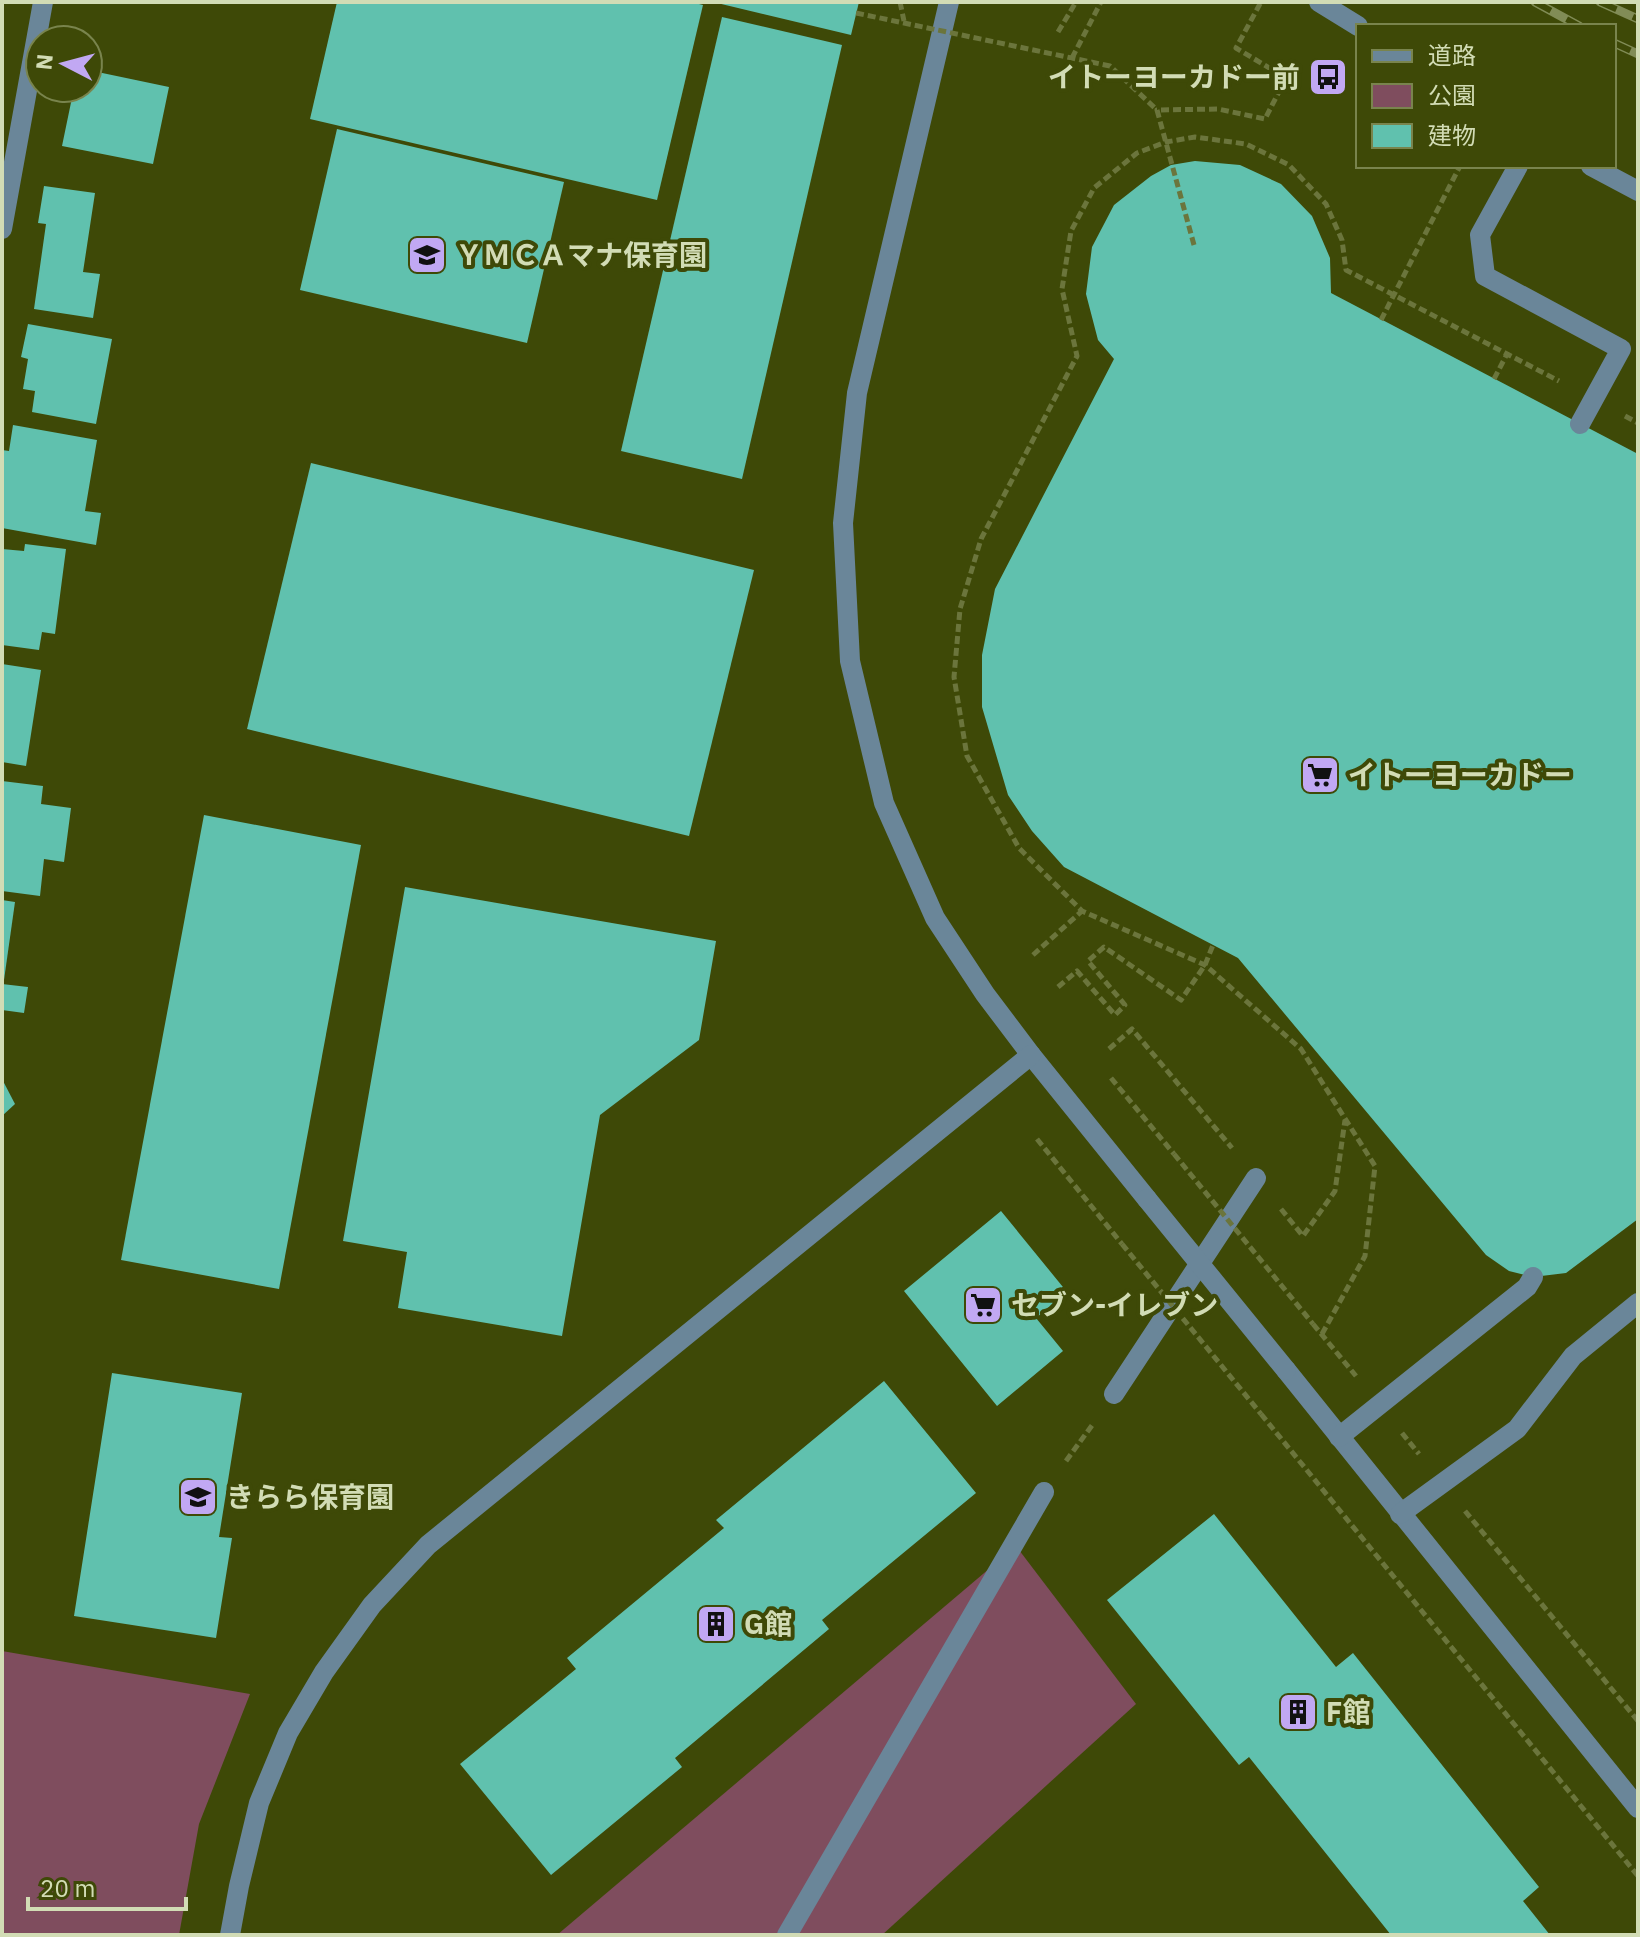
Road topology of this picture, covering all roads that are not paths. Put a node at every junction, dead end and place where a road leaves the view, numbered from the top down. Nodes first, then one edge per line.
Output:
1 (43, 2) edge
2 (949, 2) edge
3 (1319, 2) edge
4 (1356, 25) edge
5 (1517, 168) edge
6 (1595, 168) edge
7 (1638, 191) edge
8 (2, 229) edge
9 (1580, 424) dead end
10 (1031, 1055) junction
11 (1256, 1178) dead end
12 (1533, 1277) dead end
13 (1638, 1303) edge
14 (1114, 1394) road end
15 (1339, 1437) junction
16 (1044, 1492) road end
17 (1400, 1514) junction
18 (1638, 1808) edge
19 (230, 1935) edge
20 (787, 1935) edge

1 - 8 street
2 - 10 street
3 - 4 street
5 - 9 street
6 - 7 street
10 - 15 street, bridge
10 - 19 street
11 - 14 street
12 - 15 street
13 - 17 street
15 - 17 street
16 - 20 street
17 - 18 street

